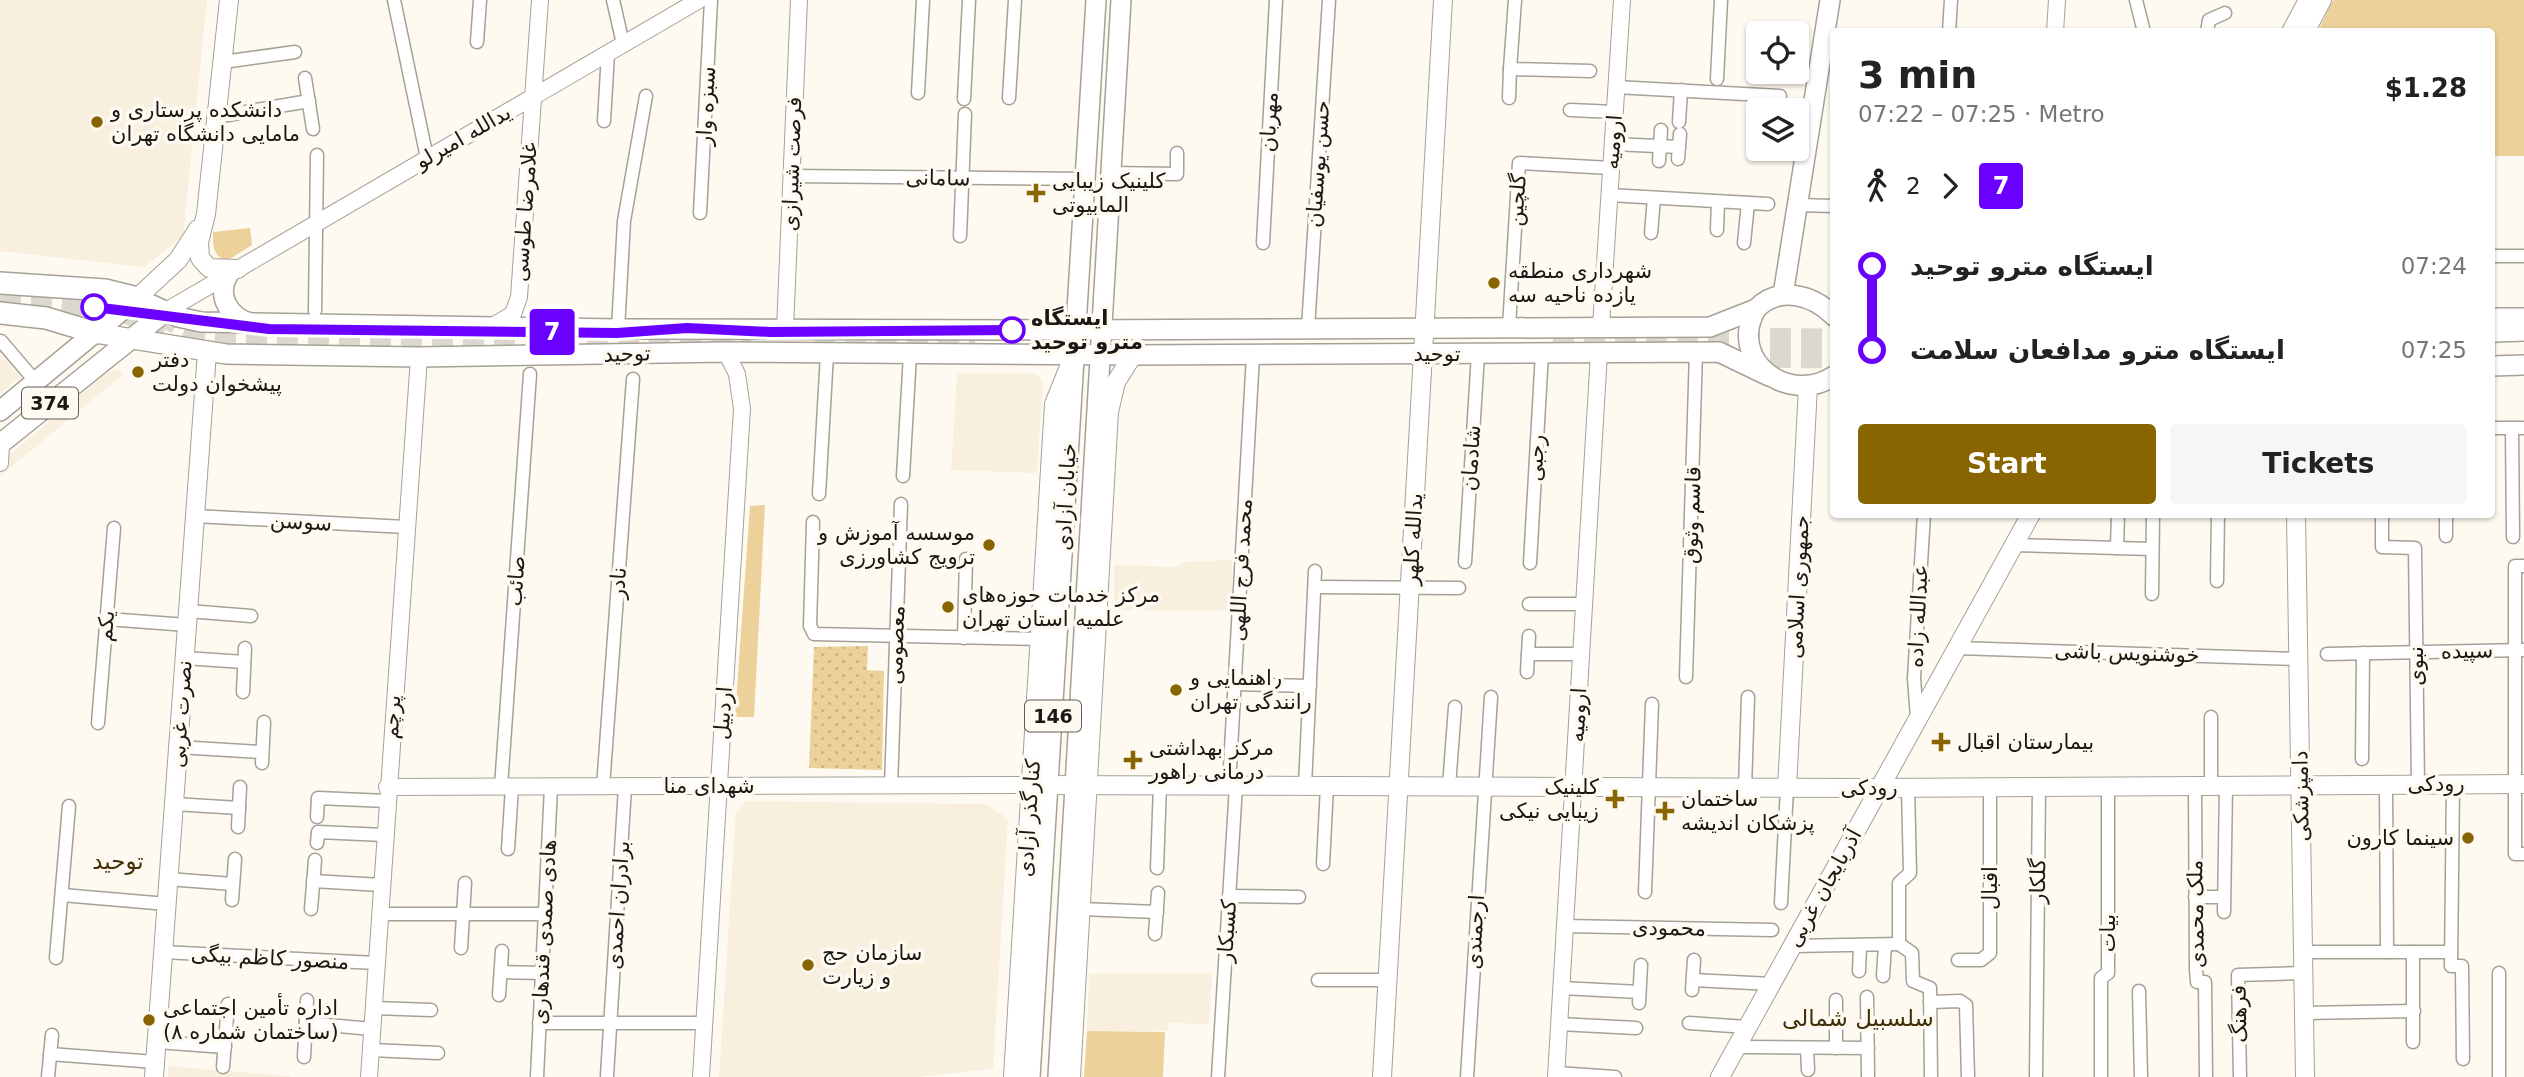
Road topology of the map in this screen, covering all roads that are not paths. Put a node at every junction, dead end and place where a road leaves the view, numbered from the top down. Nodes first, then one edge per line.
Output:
1 (229, 0) edge
2 (394, 0) edge
3 (480, 0) edge
4 (540, 0) edge
5 (613, 0) edge
6 (699, 0) edge
7 (711, 0) edge
8 (799, 0) edge
9 (923, 0) edge
10 (969, 0) edge
11 (1015, 0) edge
12 (1096, 0) edge
13 (1121, 0) edge
14 (1276, 0) edge
15 (1329, 0) edge
16 (1443, 0) edge
17 (1515, 0) edge
18 (1622, 0) edge
19 (1721, 0) edge
20 (1830, 0) edge
21 (1951, 0) edge
22 (2057, 0) edge
23 (2136, 0) edge
24 (2308, 0) edge
25 (2322, 0) edge
26 (2225, 13) dead end
27 (1950, 28) edge
28 (2055, 28) edge
29 (2143, 28) edge
30 (2208, 28) edge
31 (2293, 28) edge
32 (2307, 28) edge
33 (477, 42) dead end
34 (623, 44) junction
35 (295, 52) dead end
36 (608, 53) junction
37 (223, 62) junction
38 (1510, 69) junction
39 (1590, 71) dead end
40 (305, 78) dead end
41 (1717, 79) dead end
42 (1616, 87) junction
43 (1681, 90) junction
44 (918, 93) dead end
45 (646, 96) dead end
46 (1780, 96) dead end
47 (533, 97) junction
48 (1009, 98) dead end
49 (1509, 98) dead end
50 (964, 99) dead end
51 (309, 101) junction
52 (1570, 110) dead end
53 (1615, 112) junction
54 (965, 114) dead end
55 (216, 117) junction
56 (604, 121) dead end
57 (313, 129) dead end
58 (1661, 131) dead end
59 (1612, 144) junction
60 (1660, 146) junction
61 (1177, 153) dead end
62 (317, 155) dead end
63 (427, 158) junction
64 (1659, 161) dead end
65 (1611, 168) junction
66 (1110, 173) junction
67 (791, 176) junction
68 (962, 178) junction
69 (1084, 179) junction
70 (1609, 195) junction
71 (1654, 198) junction
72 (1718, 202) junction
73 (1748, 203) junction
74 (1768, 205) dead end
75 (1797, 205) junction
76 (1830, 206) edge
77 (700, 213) dead end
78 (206, 214) junction
79 (318, 222) junction
80 (1717, 230) dead end
81 (1651, 233) dead end
82 (960, 236) dead end
83 (1263, 243) dead end
84 (1744, 243) dead end
85 (2495, 256) edge
86 (2524, 256) edge
87 (233, 272) junction
88 (0, 284) edge
89 (1783, 295) junction
90 (138, 298) junction
91 (1756, 309) junction
92 (2524, 310) edge
93 (166, 311) junction
94 (316, 311) dead end
95 (0, 313) edge
96 (1830, 313) edge
97 (2524, 318) edge
98 (209, 323) junction
99 (253, 323) junction
100 (1601, 326) junction
101 (491, 327) junction
102 (1509, 327) junction
103 (1308, 328) junction
104 (1424, 328) junction
105 (618, 329) junction
106 (785, 329) junction
107 (1075, 330) junction
108 (1101, 330) junction
109 (2524, 330) edge
110 (96, 332) junction
111 (2495, 335) edge
112 (2495, 336) edge
113 (2495, 337) edge
114 (2495, 337) edge
115 (130, 338) junction
116 (2495, 338) edge
117 (2495, 339) edge
118 (1, 341) edge
119 (2524, 344) edge
120 (207, 352) junction
121 (726, 352) junction
122 (1696, 352) junction
123 (784, 353) junction
124 (1542, 353) junction
125 (1599, 353) junction
126 (827, 354) junction
127 (910, 354) junction
128 (1075, 354) junction
129 (1423, 354) junction
130 (1478, 354) junction
131 (2524, 354) edge
132 (1100, 355) junction
133 (1133, 355) junction
134 (1253, 355) junction
135 (419, 357) junction
136 (2524, 365) edge
137 (530, 374) dead end
138 (1769, 376) junction
139 (1830, 378) edge
140 (633, 379) dead end
141 (36, 382) junction
142 (1808, 386) junction
143 (0, 411) edge
144 (1109, 412) junction
145 (2495, 428) edge
146 (2518, 428) edge
147 (0, 450) edge
148 (903, 476) dead end
149 (819, 494) dead end
150 (901, 504) dead end
151 (195, 516) junction
152 (1924, 518) edge
153 (2029, 518) edge
154 (2118, 518) edge
155 (2153, 518) edge
156 (2218, 518) edge
157 (2297, 518) edge
158 (2382, 518) edge
159 (2446, 518) edge
160 (813, 522) dead end
161 (407, 527) junction
162 (114, 528) dead end
163 (2446, 536) dead end
164 (2513, 537) dead end
165 (2014, 545) junction
166 (2116, 548) junction
167 (2152, 549) junction
168 (966, 559) dead end
169 (1465, 562) dead end
170 (1530, 563) dead end
171 (2524, 566) edge
172 (1315, 571) dead end
173 (2217, 581) dead end
174 (1314, 587) junction
175 (1410, 588) junction
176 (1459, 588) dead end
177 (2151, 594) dead end
178 (1529, 604) dead end
179 (1584, 604) junction
180 (251, 616) dead end
181 (188, 618) junction
182 (107, 619) junction
183 (1529, 636) dead end
184 (896, 637) junction
185 (964, 638) junction
186 (1040, 639) junction
187 (245, 648) dead end
188 (1957, 648) junction
189 (2520, 650) edge
190 (2416, 652) junction
191 (2363, 653) junction
192 (1528, 654) junction
193 (1581, 654) junction
194 (2326, 654) dead end
195 (185, 658) junction
196 (2298, 659) junction
197 (244, 662) junction
198 (1527, 672) dead end
199 (1686, 677) dead end
200 (1235, 684) junction
201 (1310, 686) junction
202 (243, 692) dead end
203 (1748, 697) dead end
204 (1491, 698) dead end
205 (1652, 704) dead end
206 (1455, 707) dead end
207 (2211, 717) dead end
208 (1917, 718) junction
209 (264, 722) dead end
210 (98, 723) dead end
211 (178, 747) junction
212 (2362, 759) dead end
213 (2453, 784) junction
214 (2521, 784) edge
215 (1040, 785) junction
216 (1082, 785) junction
217 (1160, 785) junction
218 (1233, 785) junction
219 (2300, 785) junction
220 (2386, 785) junction
221 (2417, 785) junction
222 (718, 786) junction
223 (891, 786) junction
224 (1305, 786) junction
225 (1327, 786) junction
226 (1398, 786) junction
227 (1449, 786) junction
228 (1484, 786) junction
229 (1573, 786) junction
230 (2210, 786) junction
231 (240, 787) dead end
232 (506, 787) junction
233 (551, 787) junction
234 (603, 787) junction
235 (625, 787) junction
236 (1648, 787) junction
237 (2039, 787) junction
238 (2108, 787) junction
239 (1745, 788) junction
240 (1787, 788) junction
241 (1879, 788) junction
242 (1908, 788) junction
243 (1990, 788) junction
244 (387, 794) junction
245 (174, 804) junction
246 (69, 806) dead end
247 (239, 808) junction
248 (317, 817) dead end
249 (238, 827) dead end
250 (384, 835) junction
251 (317, 843) dead end
252 (508, 849) dead end
253 (2524, 854) edge
254 (234, 859) dead end
255 (315, 860) dead end
256 (1323, 864) dead end
257 (1157, 868) dead end
258 (169, 879) junction
259 (313, 881) junction
260 (465, 883) dead end
261 (233, 884) junction
262 (381, 885) junction
263 (1158, 892) dead end
264 (1645, 892) dead end
265 (62, 895) junction
266 (1229, 896) junction
267 (1299, 897) dead end
268 (2195, 897) junction
269 (2224, 897) junction
270 (232, 900) dead end
271 (1781, 903) dead end
272 (167, 904) junction
273 (311, 909) dead end
274 (1081, 909) junction
275 (1157, 912) junction
276 (2224, 912) dead end
277 (379, 914) junction
278 (463, 914) junction
279 (545, 914) junction
280 (1565, 926) junction
281 (1772, 930) dead end
282 (1155, 934) dead end
283 (1899, 944) junction
284 (1885, 945) junction
285 (1792, 946) junction
286 (1860, 946) junction
287 (461, 948) dead end
288 (502, 951) dead end
289 (163, 952) junction
290 (2303, 952) junction
291 (2387, 952) junction
292 (2413, 952) junction
293 (2451, 952) junction
294 (56, 958) dead end
295 (1694, 960) dead end
296 (1958, 960) dead end
297 (376, 963) junction
298 (1641, 965) dead end
299 (1860, 971) dead end
300 (500, 972) junction
301 (2499, 972) dead end
302 (542, 973) junction
303 (2303, 973) junction
304 (1883, 976) dead end
305 (1318, 980) dead end
306 (1387, 980) junction
307 (1771, 984) junction
308 (1562, 988) junction
309 (2139, 991) dead end
310 (499, 995) dead end
311 (1867, 997) dead end
312 (307, 1000) dead end
313 (1836, 1000) dead end
314 (1930, 1002) junction
315 (228, 1004) dead end
316 (373, 1008) junction
317 (431, 1010) dead end
318 (2414, 1011) junction
319 (2304, 1013) junction
320 (1689, 1022) dead end
321 (306, 1023) junction
322 (540, 1023) junction
323 (611, 1023) junction
324 (704, 1023) junction
325 (1559, 1024) junction
326 (1747, 1027) junction
327 (1636, 1028) dead end
328 (372, 1029) junction
329 (52, 1035) dead end
330 (157, 1042) junction
331 (2413, 1042) dead end
332 (225, 1047) junction
333 (1736, 1047) junction
334 (1807, 1048) junction
335 (1836, 1048) junction
336 (1868, 1048) junction
337 (371, 1049) junction
338 (438, 1052) dead end
339 (50, 1054) junction
340 (304, 1057) dead end
341 (2463, 1059) dead end
342 (223, 1068) dead end
343 (155, 1070) edge
344 (1808, 1070) dead end
345 (1557, 1075) edge
346 (607, 1076) edge
347 (48, 1077) edge
348 (369, 1077) edge
349 (537, 1077) edge
350 (701, 1077) edge
351 (1013, 1077) edge
352 (1030, 1077) edge
353 (1058, 1077) edge
354 (1071, 1077) edge
355 (1218, 1077) edge
356 (1382, 1077) edge
357 (1467, 1077) edge
358 (1615, 1077) edge
359 (1720, 1077) edge
360 (1868, 1077) edge
361 (1931, 1077) edge
362 (1968, 1077) edge
363 (2036, 1077) edge
364 (2101, 1077) edge
365 (2141, 1077) edge
366 (2206, 1077) edge
367 (2240, 1077) edge
368 (2305, 1077) edge
369 (2499, 1077) edge

1 - 37 main road
2 - 63 street
3 - 33 street
4 - 47 street, غلامرضا طوسی
5 - 34 street
6 - 34 street, یدالله امیرلو
7 - 77 street, سبزه‌ وار
8 - 67 street, فرصت شیرازی
9 - 44 street
10 - 50 street
11 - 48 street
12 - 69 main road, خیابان آزادی / 146
13 - 66 main road, خیابان آزادی / 146
14 - 83 street, مهربان
15 - 103 street, حسن یوسفیان
16 - 104 main road, یدالله کلهر
17 - 38 street
18 - 42 street, ارومیه
19 - 41 street
20 - 75 main road
21 - 27 street
22 - 28 street
23 - 29 street
24 - 31 main road
25 - 32 main road
26 - 30 street
34 - 36 street, یدالله امیرلو
35 - 37 street
36 - 47 street, یدالله امیرلو
36 - 56 street
37 - 55 main road
38 - 39 street
38 - 49 street
40 - 51 street
42 - 43 street
42 - 53 street, ارومیه
43 - 46 street
43 - 60 street
45 - 105 street
47 - 63 street, یدالله امیرلو
47 - 101 street, غلامرضا طوسی
51 - 55 street
51 - 57 street
52 - 53 street
53 - 59 street, ارومیه
54 - 68 street
55 - 78 main road
58 - 60 street
59 - 60 street
59 - 65 street, ارومیه
60 - 64 street
61 - 66 street
62 - 79 street
63 - 79 street, یدالله امیرلو
65 - 70 street, ارومیه
65 - 102 street, گلچین
66 - 108 main road, خیابان آزادی / 146
67 - 68 street, سامانی
67 - 106 street, فرصت شیرازی
68 - 69 street, سامانی
68 - 82 street
69 - 107 main road, خیابان آزادی / 146
70 - 71 street
70 - 100 street, ارومیه
71 - 72 street
71 - 81 street
72 - 73 street
72 - 80 street
73 - 74 street
73 - 84 street
75 - 76 street
75 - 89 main road
78 - 87 main road
78 - 90 main road
79 - 87 street, یدالله امیرلو
79 - 94 street
85 - 86 street
87 - 93 street, یدالله امیرلو
87 - 99 main road
88 - 90 highway
89 - 91 main road, توحید
89 - 96 main road
90 - 93 main road, توحید
90 - 110 main road, 374
91 - 100 main road, توحید
91 - 138 main road
92 - 111 main road
93 - 98 main road, توحید
93 - 115 main road, 374
95 - 110 highway
97 - 112 main road
98 - 99 main road, توحید
98 - 120 main road
99 - 101 main road, توحید
100 - 102 main road, توحید
101 - 105 main road, توحید
102 - 104 main road, توحید
103 - 104 main road, توحید
103 - 108 main road, توحید
104 - 129 main road, یدالله کلهر
105 - 106 main road, توحید
106 - 107 main road, توحید
106 - 123 main road
107 - 108 main road, توحید
107 - 128 main road, خیابان آزادی / 146
108 - 132 main road, خیابان آزادی / 146
109 - 113 highway
110 - 115 main road, توحید
110 - 141 main road, 374
114 - 119 highway
115 - 120 main road, توحید
115 - 147 main road, 374
116 - 131 main road
117 - 136 main road
118 - 141 street
120 - 135 main road, توحید
120 - 151 main road, نصرت غربی
121 - 123 main road, توحید
121 - 135 main road, توحید
121 - 222 street, اردبیل
122 - 125 main road, توحید
122 - 138 main road, توحید
122 - 199 street, قاسم وثوق
123 - 126 main road, توحید
124 - 125 main road, توحید
124 - 130 main road, توحید
124 - 170 street, رجبی
125 - 179 street, ارومیه
126 - 127 main road, توحید
126 - 149 street
127 - 128 main road, توحید
127 - 148 street
128 - 132 main road, توحید
128 - 186 main road, کنارگذر آزادی
128 - 215 main road, خیابان آزادی / 146
129 - 130 main road, توحید
129 - 134 main road, توحید
129 - 175 main road, یدالله کلهر
130 - 169 street, شادمان
132 - 133 main road, توحید
132 - 144 main road
132 - 216 main road, خیابان آزادی / 146
133 - 134 main road, توحید
133 - 144 main road
134 - 200 street, محمد فرج اللهی
135 - 161 street, پرچم
137 - 232 street, صائب
138 - 142 main road, توحید
139 - 142 main road
140 - 234 street, نادر
141 - 143 main road, 374
142 - 240 main road, جمهوری اسلامی
144 - 216 main road
145 - 146 street
146 - 164 street
150 - 184 street, معصومی
151 - 161 street, سوسن
151 - 181 main road, نصرت غربی
152 - 208 street, عبدالله زاده
153 - 165 main road, آذربایجان غربی
154 - 166 street
155 - 167 street
156 - 173 street
157 - 196 main road, دامپزشکی
158 - 190 street, نبوی
159 - 163 street
160 - 184 street
161 - 244 street, پرچم
162 - 182 street, یکم
165 - 166 street
165 - 188 main road, آذربایجان غربی
166 - 167 street
167 - 177 street
168 - 185 street
171 - 189 street
172 - 174 street
174 - 175 street
174 - 201 street
175 - 176 street
175 - 226 main road, یدالله کلهر
178 - 179 street
179 - 193 street, ارومیه
180 - 181 street
181 - 182 street
181 - 195 main road, نصرت غربی
182 - 210 street, یکم
183 - 192 street
184 - 185 street
184 - 223 street, معصومی
185 - 186 street
186 - 215 main road, کنارگذر آزادی
187 - 197 street
188 - 196 street, خوشنویس باشی
188 - 208 main road, آذربایجان غربی
189 - 190 street, سپیده
189 - 214 street
190 - 191 street, سپیده
190 - 221 street, نبوی
191 - 194 street, سپیده
191 - 212 street
192 - 193 street
192 - 198 street
193 - 229 street, ارومیه
195 - 197 street
195 - 211 main road, نصرت غربی
196 - 219 main road, دامپزشکی
197 - 202 street
200 - 201 street
200 - 218 street, محمد فرج اللهی
201 - 224 street
203 - 239 street
204 - 228 street, ارجمندی
205 - 236 street
206 - 227 street
207 - 230 street
208 - 241 main road, آذربایجان غربی
209 - 211 street
211 - 245 main road, نصرت غربی
213 - 214 main road, رودکی
213 - 221 main road, رودکی
213 - 293 street
214 - 253 street
215 - 216 main road, رودکی
215 - 223 street, شهدای منا
215 - 351 main road, کنارگذر آزادی
215 - 352 main road, خیابان آزادی / 146
216 - 217 main road, رودکی
216 - 274 main road
216 - 353 main road, خیابان آزادی / 146
217 - 218 main road, رودکی
217 - 257 street
218 - 224 main road, رودکی
218 - 266 street, کسبکار
219 - 220 main road, رودکی
219 - 230 main road, رودکی
219 - 290 main road, دامپزشکی
220 - 221 main road, رودکی
220 - 291 street
222 - 223 street, شهدای منا
222 - 235 street, شهدای منا
222 - 324 street, اردبیل
224 - 225 main road, رودکی
225 - 226 main road, رودکی
225 - 256 street
226 - 227 main road, رودکی
226 - 306 main road, یدالله کلهر
227 - 228 main road, رودکی
228 - 229 main road, رودکی
228 - 357 street, ارجمندی
229 - 236 main road, رودکی
229 - 280 street, ارومیه
230 - 238 main road, رودکی
230 - 268 street, ملک محمدی
230 - 269 street
231 - 247 street
232 - 233 street, شهدای منا
232 - 244 street, شهدای منا
232 - 252 street, صائب
233 - 234 street, شهدای منا
233 - 279 street, هادی صمدی قندهاری
234 - 235 street, شهدای منا
235 - 323 street, برادران احمدی
236 - 239 main road, رودکی
236 - 264 street
237 - 238 main road, رودکی
237 - 243 main road, رودکی
237 - 363 street, گلکار
238 - 364 street, بیات
239 - 240 main road, رودکی
240 - 241 main road, رودکی
240 - 271 street
241 - 242 main road, رودکی
241 - 285 main road, آذربایجان غربی
242 - 243 main road, رودکی
242 - 283 street
243 - 296 street, اقبال
244 - 248 street
244 - 250 street, پرچم
245 - 247 street
245 - 258 main road, نصرت غربی
246 - 265 street
247 - 249 street
250 - 251 street
250 - 262 street, پرچم
254 - 261 street
255 - 259 street
258 - 261 street
258 - 272 main road, نصرت غربی
259 - 262 street
259 - 273 street
260 - 278 street
261 - 270 street
262 - 277 street, پرچم
263 - 275 street
265 - 272 street
265 - 294 street
266 - 267 street
266 - 355 street, کسبکار
268 - 269 street
268 - 366 street, ملک محمدی
269 - 276 street
272 - 289 main road, نصرت غربی
274 - 275 street
274 - 354 main road
275 - 282 street
277 - 278 street
277 - 297 street, پرچم
278 - 279 street
278 - 287 street
279 - 302 street, هادی صمدی قندهاری
280 - 281 street, محمودی
280 - 308 street, ارومیه
283 - 284 street
283 - 314 street
284 - 286 street
284 - 304 street
285 - 286 street
285 - 307 main road, آذربایجان غربی
286 - 299 street
288 - 300 street
289 - 297 street, منصور کاظم بیگی
289 - 330 main road, نصرت غربی
290 - 291 street
290 - 303 main road, دامپزشکی
291 - 292 street
292 - 293 street
292 - 318 street
293 - 341 street
295 - 307 street
297 - 316 street, پرچم
298 - 308 street
300 - 302 street
300 - 310 street
301 - 369 street
302 - 322 street, هادی صمدی قندهاری
303 - 319 main road, دامپزشکی
303 - 367 street, فرهنگ
305 - 306 street
306 - 356 main road, یدالله کلهر
307 - 326 main road, آذربایجان غربی
308 - 325 street, ارومیه
309 - 365 street
311 - 336 street
312 - 321 street
313 - 335 street
314 - 361 street
314 - 362 street
315 - 332 street
316 - 317 street
316 - 328 street, پرچم
318 - 319 street
318 - 331 street
319 - 368 main road, دامپزشکی
320 - 326 street
321 - 328 street
321 - 340 street
322 - 323 street
322 - 349 street, هادی صمدی قندهاری
323 - 324 street
323 - 346 street, برادران احمدی
324 - 350 street, اردبیل
325 - 327 street
325 - 345 street, ارومیه
326 - 333 main road, آذربایجان غربی
328 - 337 street, پرچم
329 - 339 street
330 - 332 street
330 - 343 main road, نصرت غربی
332 - 342 street
333 - 334 street
333 - 359 main road, آذربایجان غربی
334 - 335 street
334 - 344 street
335 - 336 street
336 - 360 street
337 - 338 street
337 - 348 street, پرچم
339 - 343 street
339 - 347 street
345 - 358 street

